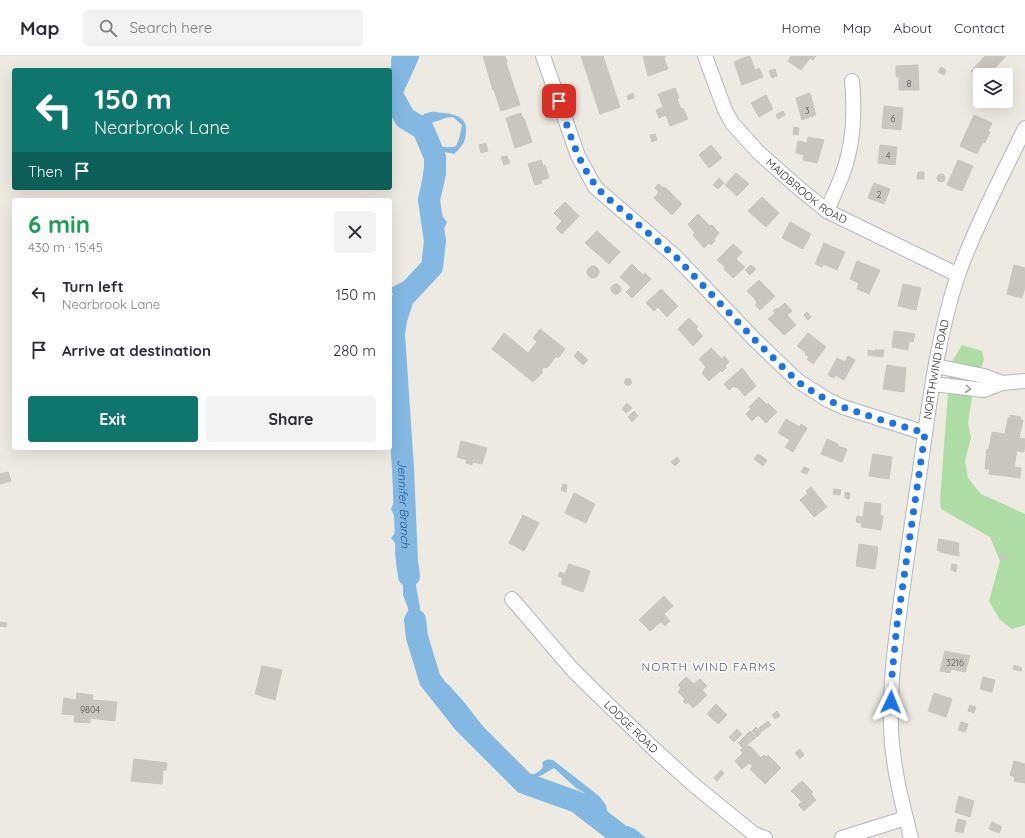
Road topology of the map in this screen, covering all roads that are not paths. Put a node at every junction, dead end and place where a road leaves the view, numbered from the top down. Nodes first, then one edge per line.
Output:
1 (543, 56) edge
2 (705, 56) edge
3 (852, 81) dead end
4 (1025, 128) edge
5 (827, 211) junction
6 (958, 276) junction
7 (936, 366) junction
8 (1025, 381) edge
9 (1002, 383) junction
10 (933, 384) junction
11 (925, 433) junction
12 (512, 599) dead end
13 (906, 818) junction
14 (766, 838) edge
15 (842, 838) edge
16 (911, 838) edge

1 - 11 street
2 - 5 street, MAIDBROOK ROAD
3 - 5 street
4 - 6 street, NORTHWIND ROAD
5 - 6 street, MAIDBROOK ROAD
6 - 7 street, NORTHWIND ROAD
7 - 9 street
7 - 10 street, NORTHWIND ROAD
8 - 9 street
10 -> 9 street
10 - 11 street, NORTHWIND ROAD
11 - 13 street, NORTHWIND ROAD
12 - 14 street, LODGE ROAD
13 - 15 street
13 - 16 street, NORTHWIND ROAD

